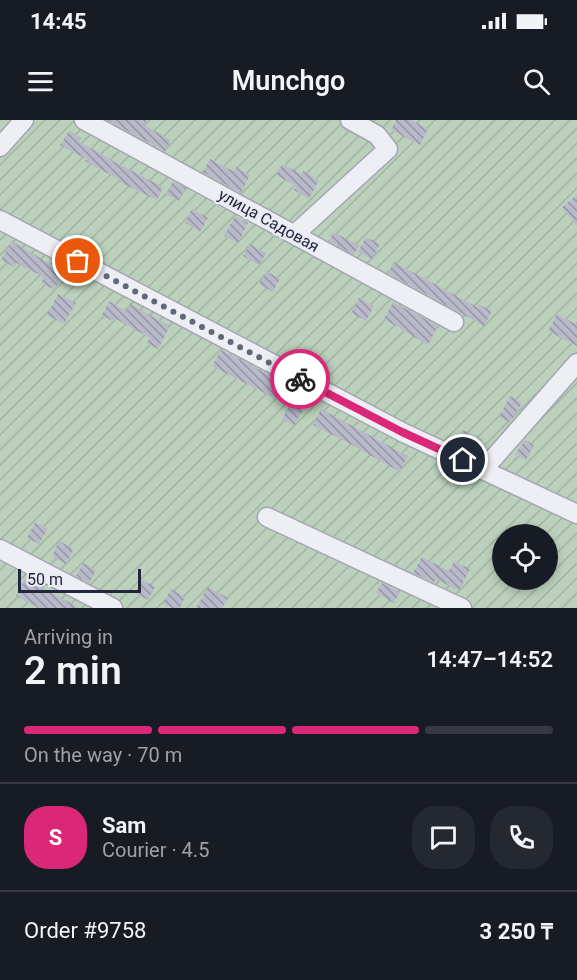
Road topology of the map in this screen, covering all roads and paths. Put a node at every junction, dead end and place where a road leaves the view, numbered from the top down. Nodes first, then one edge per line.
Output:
1 (24, 120) edge
2 (84, 120) edge
3 (350, 120) edge
4 (0, 147) edge
5 (0, 220) edge
6 (295, 234) junction
7 (453, 322) dead end
8 (577, 363) edge
9 (483, 470) junction
10 (577, 514) edge
11 (267, 517) dead end
12 (0, 549) edge
13 (113, 608) edge
14 (462, 608) edge

1 - 4 street
2 - 6 street, улица Садовая
3 - 6 street
5 - 9 street
6 - 7 street, улица Садовая
8 - 9 street
9 - 10 street
11 - 14 street
12 - 13 street

